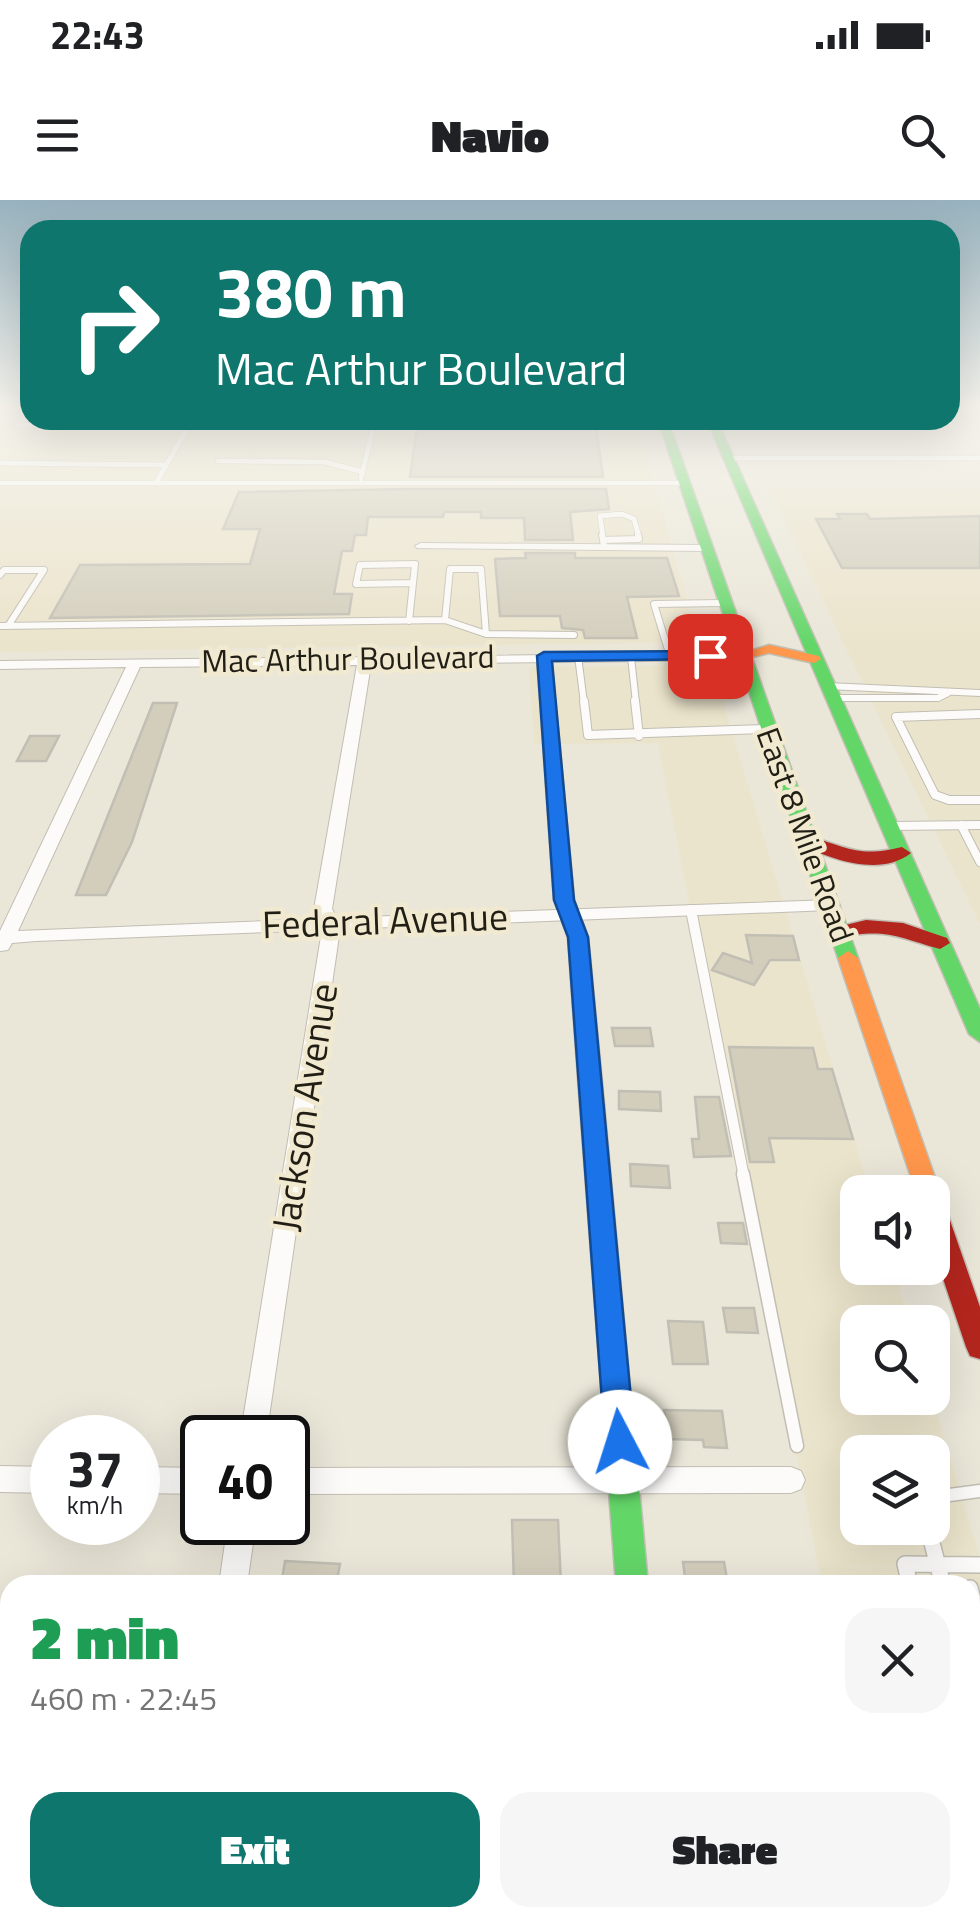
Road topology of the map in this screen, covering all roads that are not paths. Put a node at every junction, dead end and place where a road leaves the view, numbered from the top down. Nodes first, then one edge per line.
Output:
1 (690, 485) edge
2 (740, 485) edge
3 (711, 507) junction
4 (751, 512) junction
5 (603, 544) junction
6 (421, 546) dead end
7 (705, 548) junction
8 (1, 572) edge
9 (413, 584) junction
10 (722, 599) junction
11 (770, 602) junction
12 (445, 620) junction
13 (409, 621) junction
14 (4, 626) edge
15 (486, 634) junction
16 (574, 635) dead end
17 (544, 656) junction
18 (578, 656) junction
19 (631, 656) junction
20 (670, 656) junction
21 (741, 656) junction
22 (365, 659) junction
23 (814, 659) junction
24 (135, 663) junction
25 (0, 665) edge
26 (828, 692) junction
27 (980, 693) edge
28 (980, 714) edge
29 (767, 729) junction
30 (639, 736) junction
31 (980, 800) edge
32 (961, 825) junction
33 (980, 825) edge
34 (889, 826) junction
35 (808, 841) junction
36 (902, 854) junction
37 (980, 862) edge
38 (830, 905) junction
39 (690, 910) junction
40 (571, 914) junction
41 (331, 923) junction
42 (840, 932) junction
43 (940, 943) junction
44 (2, 944) edge
45 (980, 1034) edge
46 (922, 1175) edge
47 (950, 1258) edge
48 (980, 1344) edge
49 (256, 1415) edge
50 (798, 1446) dead end
51 (0, 1479) edge
52 (30, 1480) edge
53 (623, 1480) junction
54 (791, 1480) dead end
55 (310, 1481) edge
56 (980, 1490) edge
57 (950, 1495) edge
58 (239, 1545) edge
59 (933, 1545) edge
60 (938, 1565) junction
61 (972, 1566) edge
62 (234, 1575) edge
63 (631, 1575) edge
64 (907, 1575) edge
65 (940, 1575) edge

1 - 3 main road, East 8 Mile Road
2 - 4 main road, East 8 Mile Road
3 - 4 main road
3 - 7 main road, East 8 Mile Road
4 - 11 main road, East 8 Mile Road
5 - 5 lane
5 - 6 street
5 - 7 street
7 - 10 main road, East 8 Mile Road
8 - 14 lane
9 - 9 lane
9 - 13 lane
10 - 11 main road
10 - 20 lane
10 - 21 main road, East 8 Mile Road
11 - 23 main road, East 8 Mile Road
12 - 13 lane
12 - 15 lane
12 - 15 lane
13 - 14 lane
15 - 16 lane
17 - 18 street, Mac Arthur Boulevard
17 - 22 street, Mac Arthur Boulevard
17 - 40 main road
18 - 19 street, Mac Arthur Boulevard
18 - 30 lane
19 - 20 street, Mac Arthur Boulevard
19 - 30 lane
20 - 21 street, Mac Arthur Boulevard
21 - 23 main road
21 - 29 main road, East 8 Mile Road
22 - 24 street, Mac Arthur Boulevard
22 - 41 street, Jackson Avenue
23 - 26 main road, East 8 Mile Road
24 - 25 street, Mac Arthur Boulevard
24 - 44 street
26 - 27 lane
26 - 34 main road, East 8 Mile Road
28 - 31 lane
29 - 30 lane
29 - 35 main road, East 8 Mile Road
32 - 33 lane
32 - 34 lane
32 - 37 lane
34 - 36 main road, East 8 Mile Road
35 - 36 main road
35 - 38 main road, East 8 Mile Road
36 - 43 main road, East 8 Mile Road
38 - 39 street, Federal Avenue
38 - 42 main road, East 8 Mile Road
39 - 40 street, Federal Avenue
39 - 50 lane
40 - 41 street, Federal Avenue
40 - 53 main road
41 - 44 street, Federal Avenue
41 - 49 street, Jackson Avenue
42 - 43 main road
42 - 46 main road, East 8 Mile Road
43 - 45 main road, East 8 Mile Road
47 - 48 main road
51 - 52 street
53 - 54 street
53 - 55 street
53 - 63 main road
56 - 57 lane
58 - 62 street
59 - 60 lane
60 - 61 lane
60 - 64 lane
60 - 65 lane

